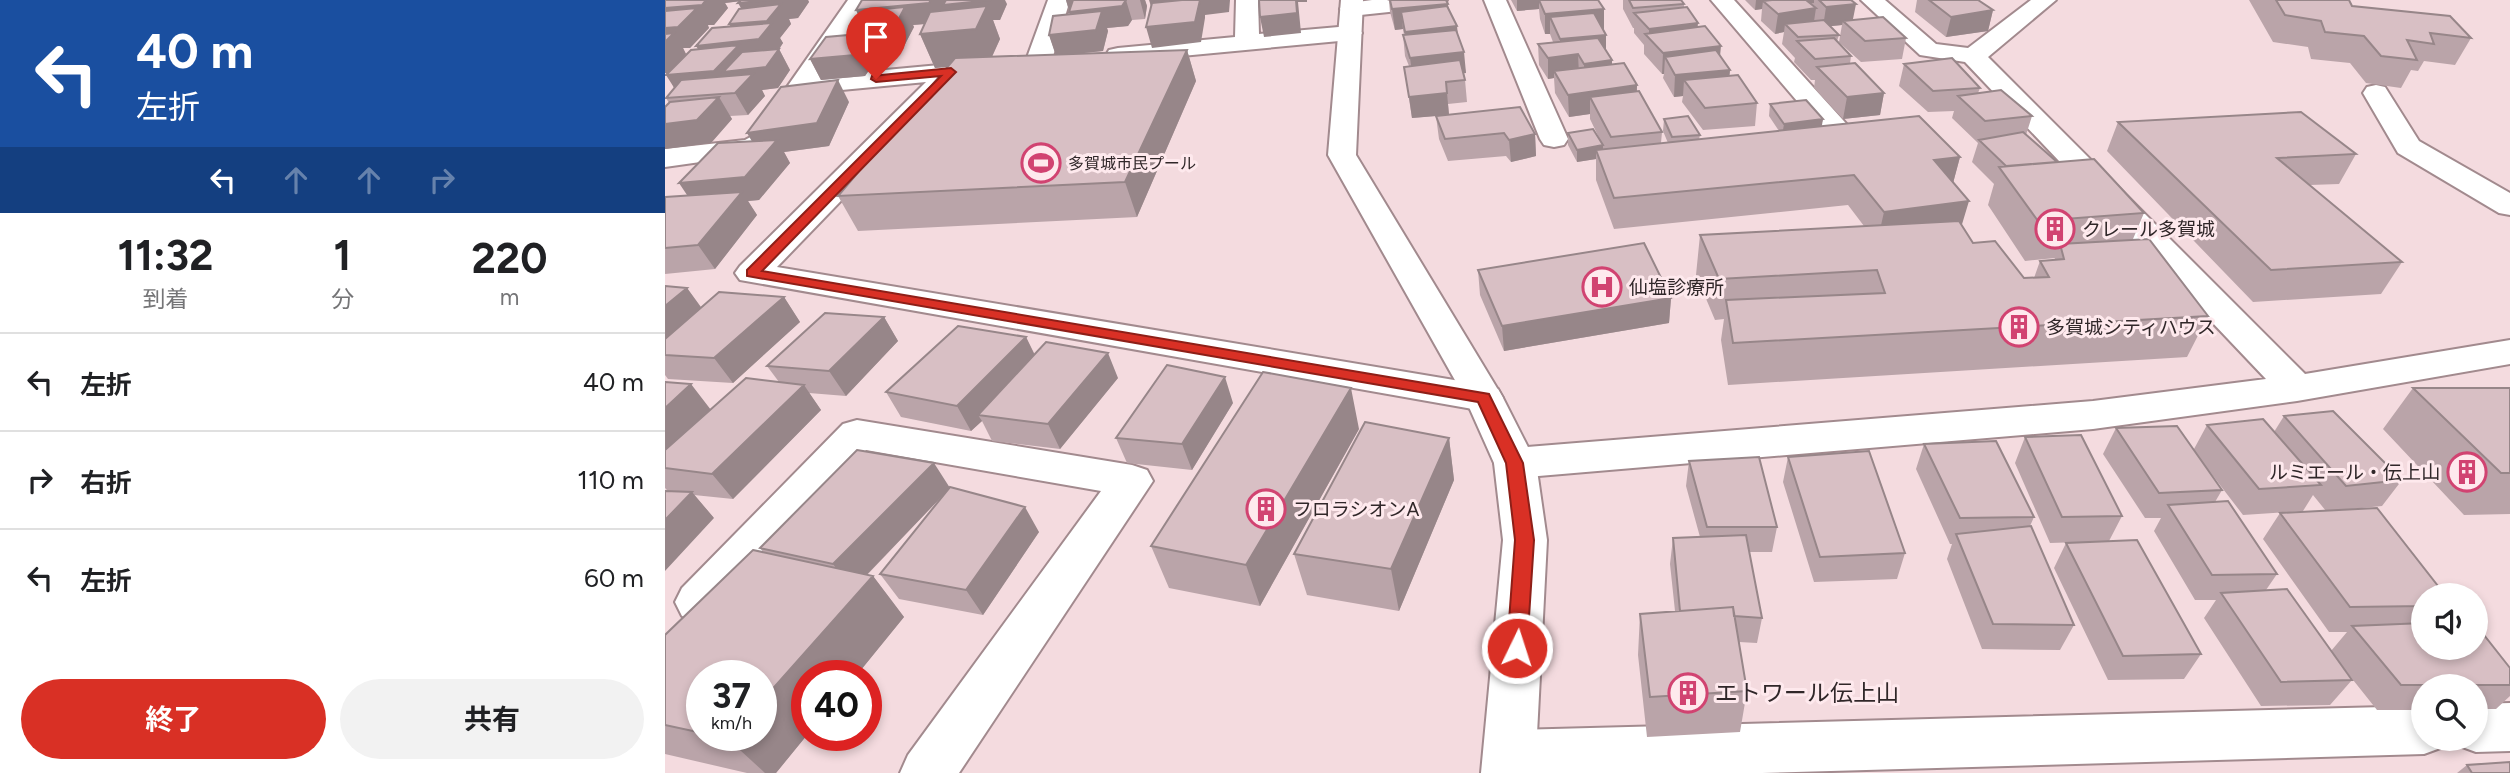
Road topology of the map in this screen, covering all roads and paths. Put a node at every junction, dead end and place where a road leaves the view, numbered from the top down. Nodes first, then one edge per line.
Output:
1 (859, 0) edge
2 (1059, 0) edge
3 (1247, 0) edge
4 (1436, 0) edge
5 (1495, 0) edge
6 (1723, 0) edge
7 (1872, 0) edge
8 (2045, 0) edge
9 (1351, 14) edge
10 (1247, 43) junction
11 (1973, 56) junction
12 (1094, 58) edge
13 (1066, 60) edge
14 (1013, 65) junction
15 (951, 72) junction
16 (802, 86) junction
17 (2376, 93) dead end
18 (1842, 136) edge
19 (1554, 139) dead end
20 (665, 158) edge
21 (2510, 206) edge
22 (2510, 352) edge
23 (2297, 388) junction
24 (1484, 397) junction
25 (1515, 463) junction
26 (699, 602) edge
27 (2510, 727) edge
28 (2488, 728) edge
29 (2411, 730) edge
30 (1509, 764) edge
31 (927, 773) edge

1 - 16 street
2 - 14 street
3 - 10 street
4 - 9 street
5 - 19 street
6 - 18 street
7 - 11 street
8 - 11 street
9 - 10 street
9 - 24 street
10 - 12 street
11 - 23 street
13 - 14 street
14 - 15 street
15 - 16 street
15 - 24 street
16 - 20 street
17 - 21 street
22 - 23 street
23 - 25 street
24 - 25 street
25 - 30 street
26 - 31 street
27 - 28 street
29 - 30 street

